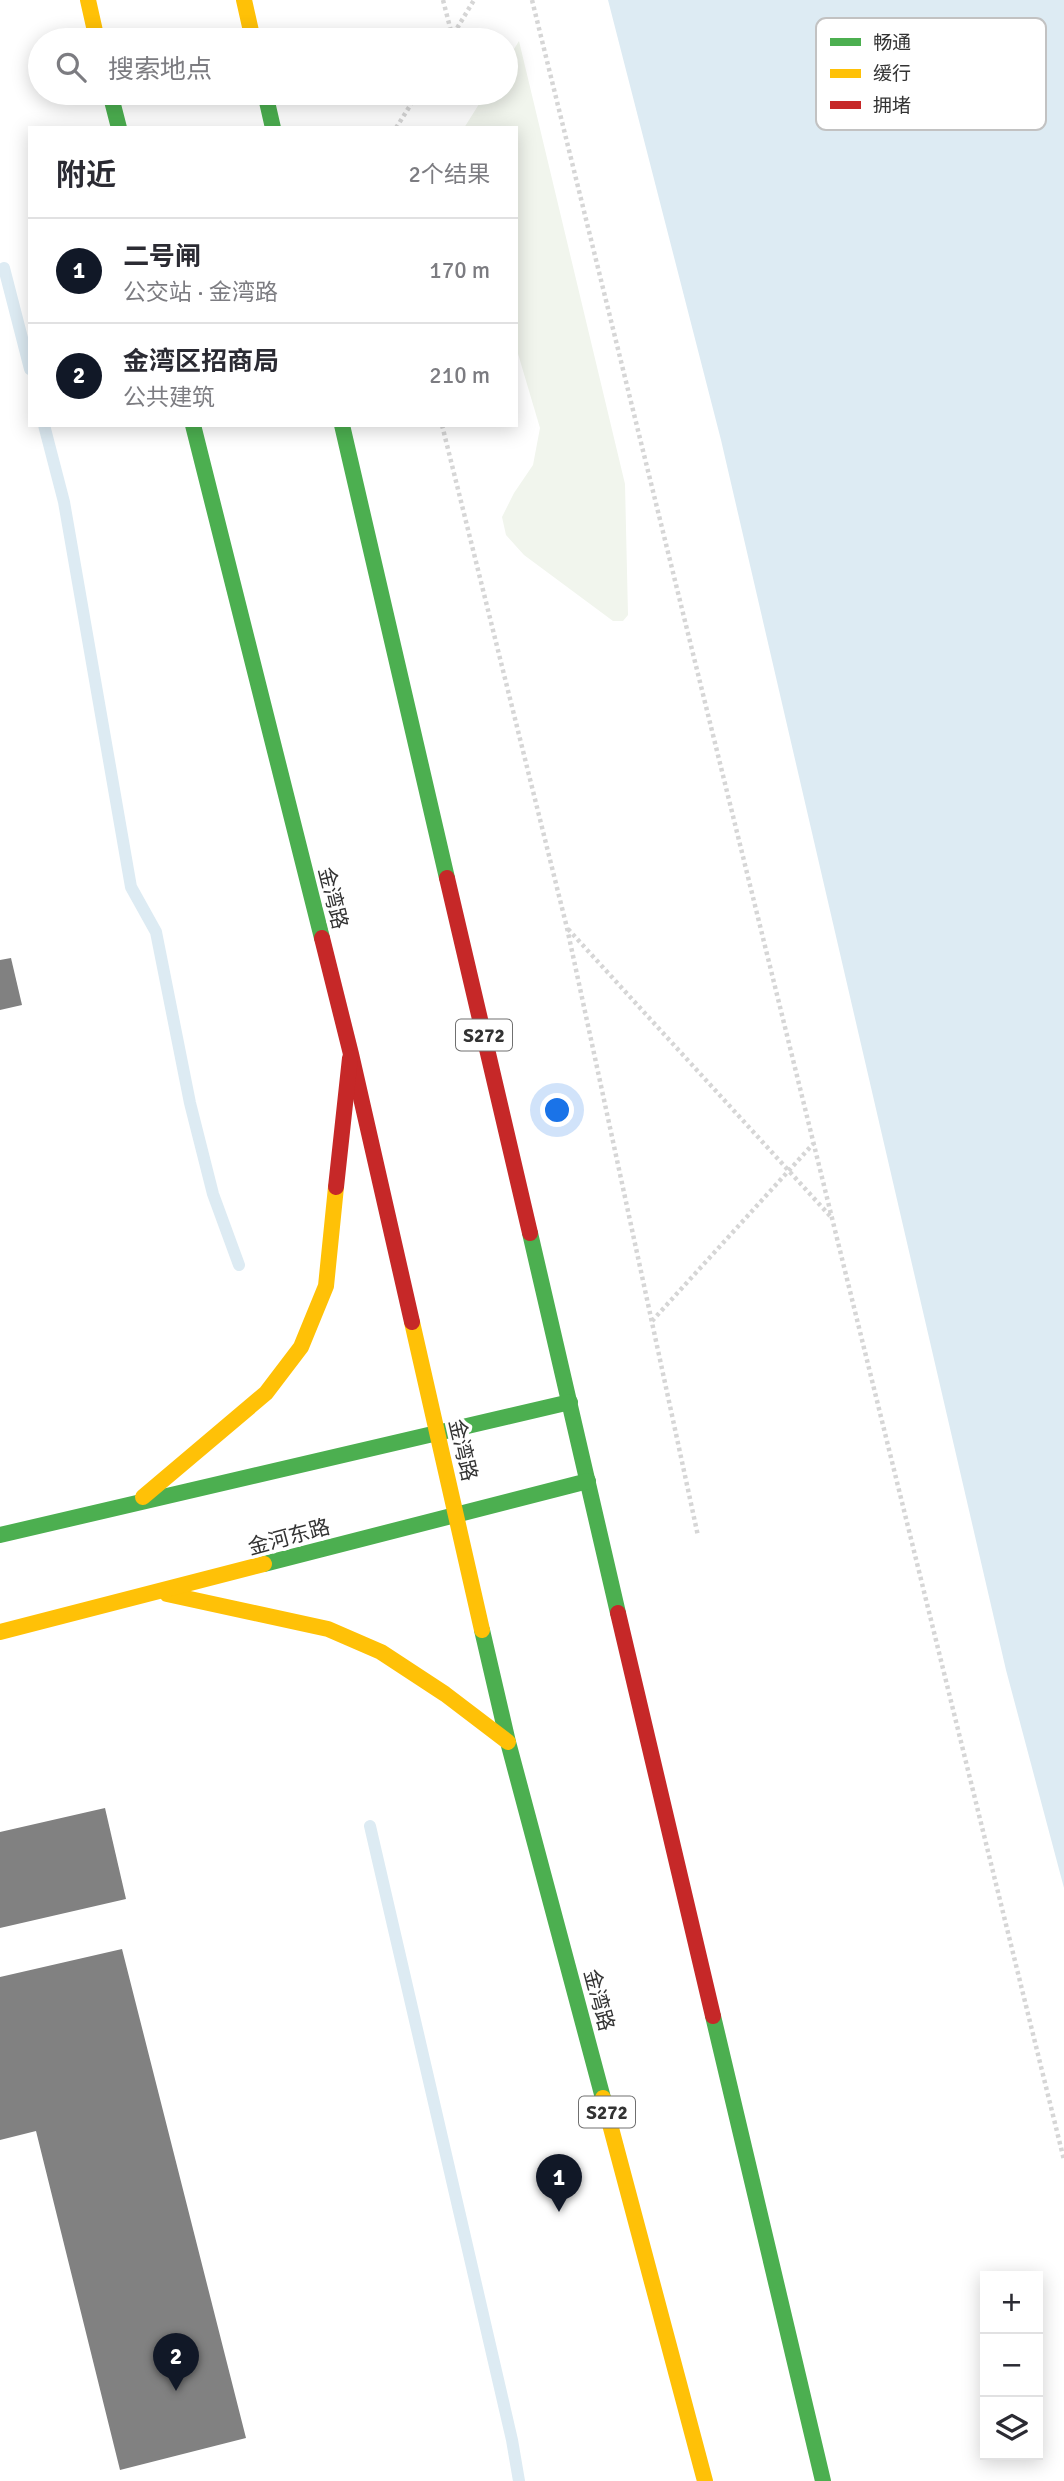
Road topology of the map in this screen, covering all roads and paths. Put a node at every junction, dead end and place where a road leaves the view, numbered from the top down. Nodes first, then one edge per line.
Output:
1 (88, 0) edge
2 (244, 0) edge
3 (443, 0) edge
4 (474, 0) edge
5 (532, 0) edge
6 (94, 28) edge
7 (250, 28) edge
8 (449, 28) edge
9 (457, 28) edge
10 (113, 105) edge
11 (268, 105) edge
12 (411, 105) edge
13 (118, 126) edge
14 (273, 126) edge
15 (398, 126) edge
16 (194, 427) edge
17 (342, 427) edge
18 (442, 427) edge
19 (567, 928) junction
20 (351, 1054) junction
21 (814, 1143) junction
22 (790, 1170) junction
23 (832, 1217) junction
24 (652, 1322) junction
25 (570, 1402) junction
26 (437, 1433) junction
27 (588, 1481) junction
28 (136, 1502) junction
29 (456, 1515) junction
30 (0, 1535) edge
31 (698, 1536) dead end
32 (158, 1593) junction
33 (0, 1632) edge
34 (509, 1742) junction
35 (1064, 2160) edge
36 (705, 2481) edge
37 (824, 2481) edge

1 - 6 main road
2 - 7 main road
3 - 8 path
4 - 9 path
5 - 21 path
10 - 13 main road
11 - 14 main road
12 - 15 path
16 - 20 main road, 金湾路 / S272
17 - 25 main road, S272
18 - 19 path
19 - 22 path
19 - 24 path
20 - 26 main road, 金湾路 / S272
20 - 28 main road
21 - 22 path
21 - 23 path
22 - 23 path
22 - 24 path
23 - 35 path
24 - 31 path
25 - 26 main road
25 - 27 main road, S272
26 - 28 main road
26 - 29 main road, 金湾路 / S272
27 - 29 main road, 金河东路
27 - 37 main road, S272
28 - 30 main road
29 - 32 main road, 金河东路
29 - 34 main road, 金湾路 / S272
32 - 33 main road, 金河东路
32 - 34 main road
34 - 36 main road, 金湾路 / S272

